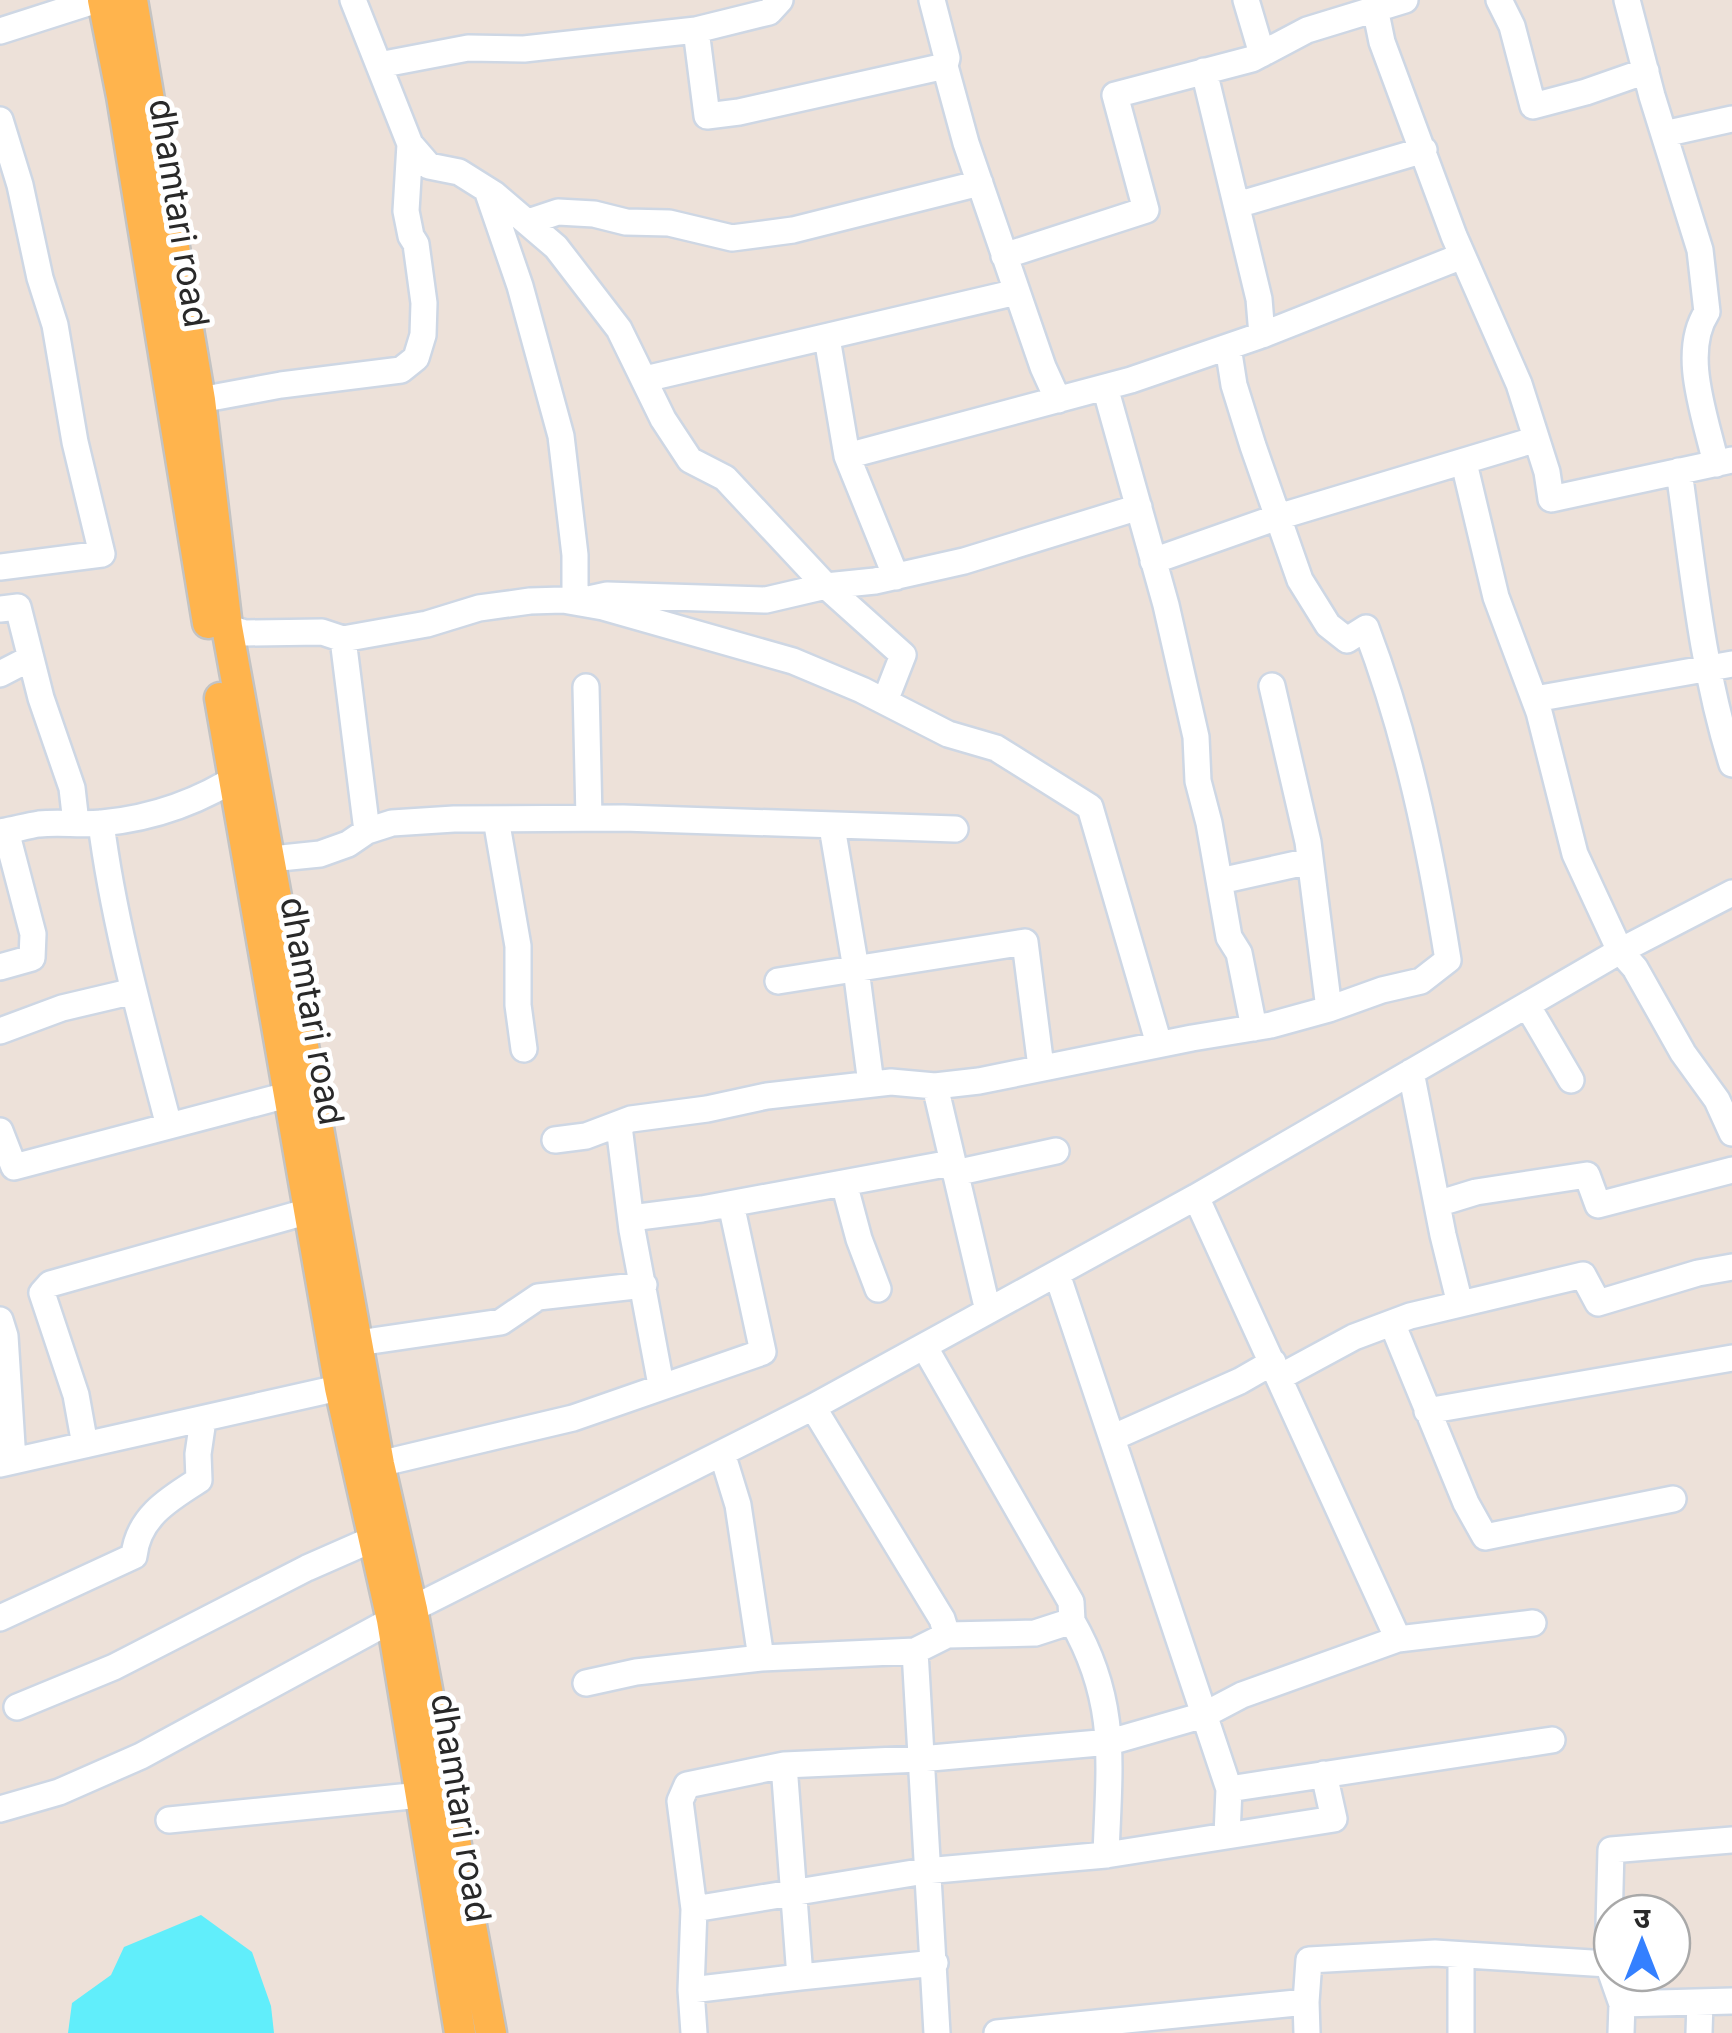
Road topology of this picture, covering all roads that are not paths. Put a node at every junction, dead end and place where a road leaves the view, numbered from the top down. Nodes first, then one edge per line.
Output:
1 (100, 0) edge
2 (132, 0) edge
3 (353, 0) edge
4 (780, 0) edge
5 (932, 0) edge
6 (1246, 0) edge
7 (1406, 0) edge
8 (1499, 0) edge
9 (1626, 0) edge
10 (1375, 8) junction
11 (696, 30) junction
12 (0, 31) edge
13 (1262, 54) junction
14 (380, 65) junction
15 (945, 66) junction
16 (1204, 71) junction
17 (1646, 71) junction
18 (1732, 119) edge
19 (0, 120) edge
20 (1664, 134) junction
21 (410, 144) junction
22 (1424, 150) junction
23 (980, 183) junction
24 (487, 190) junction
25 (1237, 204) junction
26 (528, 222) junction
27 (1004, 256) junction
28 (1462, 256) junction
29 (1017, 292) junction
30 (1262, 335) junction
31 (826, 338) junction
32 (1228, 346) junction
33 (645, 379) junction
34 (1105, 387) junction
35 (200, 400) junction
36 (1058, 400) junction
37 (1534, 440) junction
38 (847, 456) junction
39 (1724, 462) edge
40 (1464, 463) junction
41 (1679, 471) junction
42 (1139, 507) junction
43 (1278, 517) junction
44 (1153, 561) junction
45 (0, 567) edge
46 (896, 577) junction
47 (826, 586) junction
48 (576, 602) junction
49 (0, 609) edge
50 (228, 627) junction
51 (344, 639) junction
52 (30, 659) junction
53 (1732, 664) edge
54 (1706, 668) junction
55 (0, 674) edge
56 (1272, 686) dead end
57 (586, 687) dead end
58 (1535, 700) junction
59 (884, 701) junction
60 (1732, 764) edge
61 (243, 773) junction
62 (589, 818) junction
63 (496, 819) junction
64 (89, 823) junction
65 (832, 826) junction
66 (955, 829) dead end
67 (367, 831) junction
68 (3, 832) edge
69 (259, 860) junction
70 (1310, 861) junction
71 (1220, 881) junction
72 (1732, 893) edge
73 (1620, 951) junction
74 (0, 967) edge
75 (856, 969) junction
76 (778, 981) dead end
77 (134, 991) junction
78 (1527, 1006) junction
79 (1329, 1009) junction
80 (1254, 1028) junction
81 (0, 1031) edge
82 (1159, 1044) junction
83 (524, 1050) dead end
84 (1041, 1067) junction
85 (1411, 1072) junction
86 (1571, 1080) dead end
87 (871, 1084) junction
88 (935, 1086) junction
89 (300, 1092) junction
90 (1724, 1098) edge
91 (169, 1126) junction
92 (619, 1126) junction
93 (0, 1131) edge
94 (1732, 1133) edge
95 (555, 1140) dead end
96 (1056, 1151) dead end
97 (953, 1168) junction
98 (1732, 1170) edge
99 (844, 1182) junction
100 (1196, 1197) junction
101 (731, 1204) junction
102 (1437, 1204) junction
103 (320, 1208) junction
104 (631, 1218) junction
105 (1732, 1267) edge
106 (1056, 1274) junction
107 (644, 1285) junction
108 (878, 1290) dead end
109 (1460, 1304) junction
110 (988, 1311) junction
111 (0, 1320) edge
112 (1392, 1323) junction
113 (358, 1343) junction
114 (924, 1346) junction
115 (1732, 1358) edge
116 (1277, 1369) junction
117 (352, 1384) junction
118 (661, 1385) junction
119 (813, 1407) junction
120 (1427, 1411) junction
121 (204, 1420) junction
122 (1114, 1437) junction
123 (85, 1445) junction
124 (722, 1453) junction
125 (6, 1463) edge
126 (380, 1464) junction
127 (1673, 1499) dead end
128 (374, 1538) junction
129 (402, 1615) junction
130 (0, 1618) edge
131 (1072, 1621) junction
132 (1533, 1623) dead end
133 (947, 1635) junction
134 (1398, 1640) junction
135 (915, 1651) junction
136 (761, 1658) junction
137 (586, 1682) dead end
138 (17, 1707) dead end
139 (1204, 1714) junction
140 (1552, 1740) dead end
141 (1110, 1742) junction
142 (920, 1759) junction
143 (784, 1765) junction
144 (1324, 1774) junction
145 (1229, 1789) junction
146 (421, 1795) junction
147 (0, 1809) edge
148 (169, 1820) dead end
149 (1227, 1836) junction
150 (1732, 1840) edge
151 (1106, 1855) junction
152 (926, 1871) junction
153 (793, 1892) junction
154 (1610, 1893) edge
155 (694, 1909) junction
156 (1461, 1954) junction
157 (1592, 1963) edge
158 (935, 1964) junction
159 (800, 1977) junction
160 (692, 1990) junction
161 (1618, 1993) edge
162 (1732, 2001) edge
163 (1306, 2002) junction
164 (1700, 2002) junction
165 (1622, 2004) junction
166 (460, 2033) edge
167 (490, 2033) edge
168 (694, 2033) edge
169 (937, 2033) edge
170 (997, 2033) edge
171 (1307, 2033) edge
172 (1461, 2033) edge
173 (1621, 2033) edge
174 (1699, 2033) edge

1 - 12 street
1 - 61 main road, dhamtari road
2 - 35 main road
3 - 14 street
4 - 11 street
5 - 15 street
6 - 13 street
7 - 10 street
8 - 17 street
9 - 17 street
10 - 13 street
10 - 22 street
11 - 14 street
11 - 15 street
13 - 16 street
14 - 21 street
15 - 23 street
16 - 25 street
16 - 27 street
17 - 20 street
18 - 20 street
19 - 45 street
20 - 39 street
21 - 24 street
21 - 35 street
22 - 25 street
22 - 28 street
23 - 26 street
23 - 27 street
24 - 26 street
24 - 48 street
25 - 30 street
26 - 33 street
27 - 29 street
28 - 30 street
28 - 37 street
29 - 31 street
29 - 36 street
30 - 32 street
31 - 33 street
31 - 38 street
32 - 34 street
32 - 43 street
33 - 47 street
34 - 36 street
34 - 42 street
35 - 50 main road
36 - 38 street
37 - 40 street
37 - 41 street
38 - 46 street
39 - 41 street
40 - 43 street
40 - 58 street
41 - 54 street
42 - 44 street
42 - 46 street
43 - 44 street
43 - 79 street
44 - 71 street
46 - 47 street
47 - 48 street
47 - 59 street
48 - 51 street
48 - 59 street
49 - 52 street
50 - 51 street
50 - 61 main road
51 - 67 street
52 - 55 street
52 - 64 street
53 - 54 street
54 - 58 street
54 - 60 street
56 - 70 street
57 - 62 street
58 - 73 street
59 - 82 street
61 - 64 street
61 - 69 main road
62 - 63 street
62 - 65 street
63 - 67 street
63 - 83 street
64 - 68 street
64 - 77 street
65 - 66 street
65 - 75 street
67 - 69 street
68 - 74 street
69 - 89 main road
70 - 71 street
70 - 79 street
71 - 80 street
72 - 73 street
73 - 78 street
73 - 90 street
75 - 76 street
75 - 84 street
75 - 87 street
77 - 81 street
77 - 91 street
78 - 85 street
78 - 86 street
79 - 80 street
80 - 82 street
82 - 84 street
84 - 88 street
85 - 100 street
85 - 102 street
87 - 88 street
87 - 92 street
88 - 97 street
89 - 91 street
89 - 103 main road
90 - 94 street
91 - 93 street
92 - 95 street
92 - 104 street
96 - 97 street
97 - 99 street
97 - 110 street
98 - 102 street
99 - 101 street
99 - 108 street
100 - 106 street
100 - 116 street
101 - 104 street
101 - 118 street
102 - 109 street
103 - 113 main road
103 - 117 main road, dhamtari road
103 - 123 street
104 - 107 street
105 - 109 street
106 - 110 street
106 - 122 street
107 - 113 street
107 - 118 street
109 - 112 street
110 - 114 street
111 - 125 street
112 - 116 street
112 - 120 street
113 - 117 main road
114 - 119 street
114 - 131 street
115 - 120 street
116 - 122 street
116 - 134 street
117 - 121 street
117 - 126 main road
117 - 128 main road, dhamtari road
118 - 126 street
119 - 124 street
119 - 133 street
120 - 127 street
121 - 123 street
121 - 130 street
122 - 139 street
123 - 125 street
124 - 129 street
124 - 136 street
126 - 129 main road
128 - 129 main road, dhamtari road
128 - 138 street
129 - 146 main road, dhamtari road
129 - 147 street
129 - 167 main road
131 - 133 street
131 - 141 street
132 - 134 street
133 - 135 street
134 - 139 street
135 - 136 street
135 - 142 street
136 - 137 street
139 - 141 street
139 - 145 street
140 - 144 street
141 - 142 street
141 - 151 street
142 - 143 street
142 - 152 street
143 - 153 street
143 - 155 street
144 - 145 street
144 - 149 street
145 - 149 street
146 - 148 street
146 - 166 main road, dhamtari road
149 - 151 street
150 - 154 street
151 - 152 street
152 - 153 street
152 - 158 street
153 - 155 street
153 - 159 street
155 - 160 street
156 - 157 street
156 - 163 street
156 - 172 street
158 - 159 street
158 - 169 street
159 - 160 street
160 - 168 street
161 - 165 street
162 - 164 street
163 - 170 street
163 - 171 street
164 - 165 street
164 - 174 street
165 - 173 street

